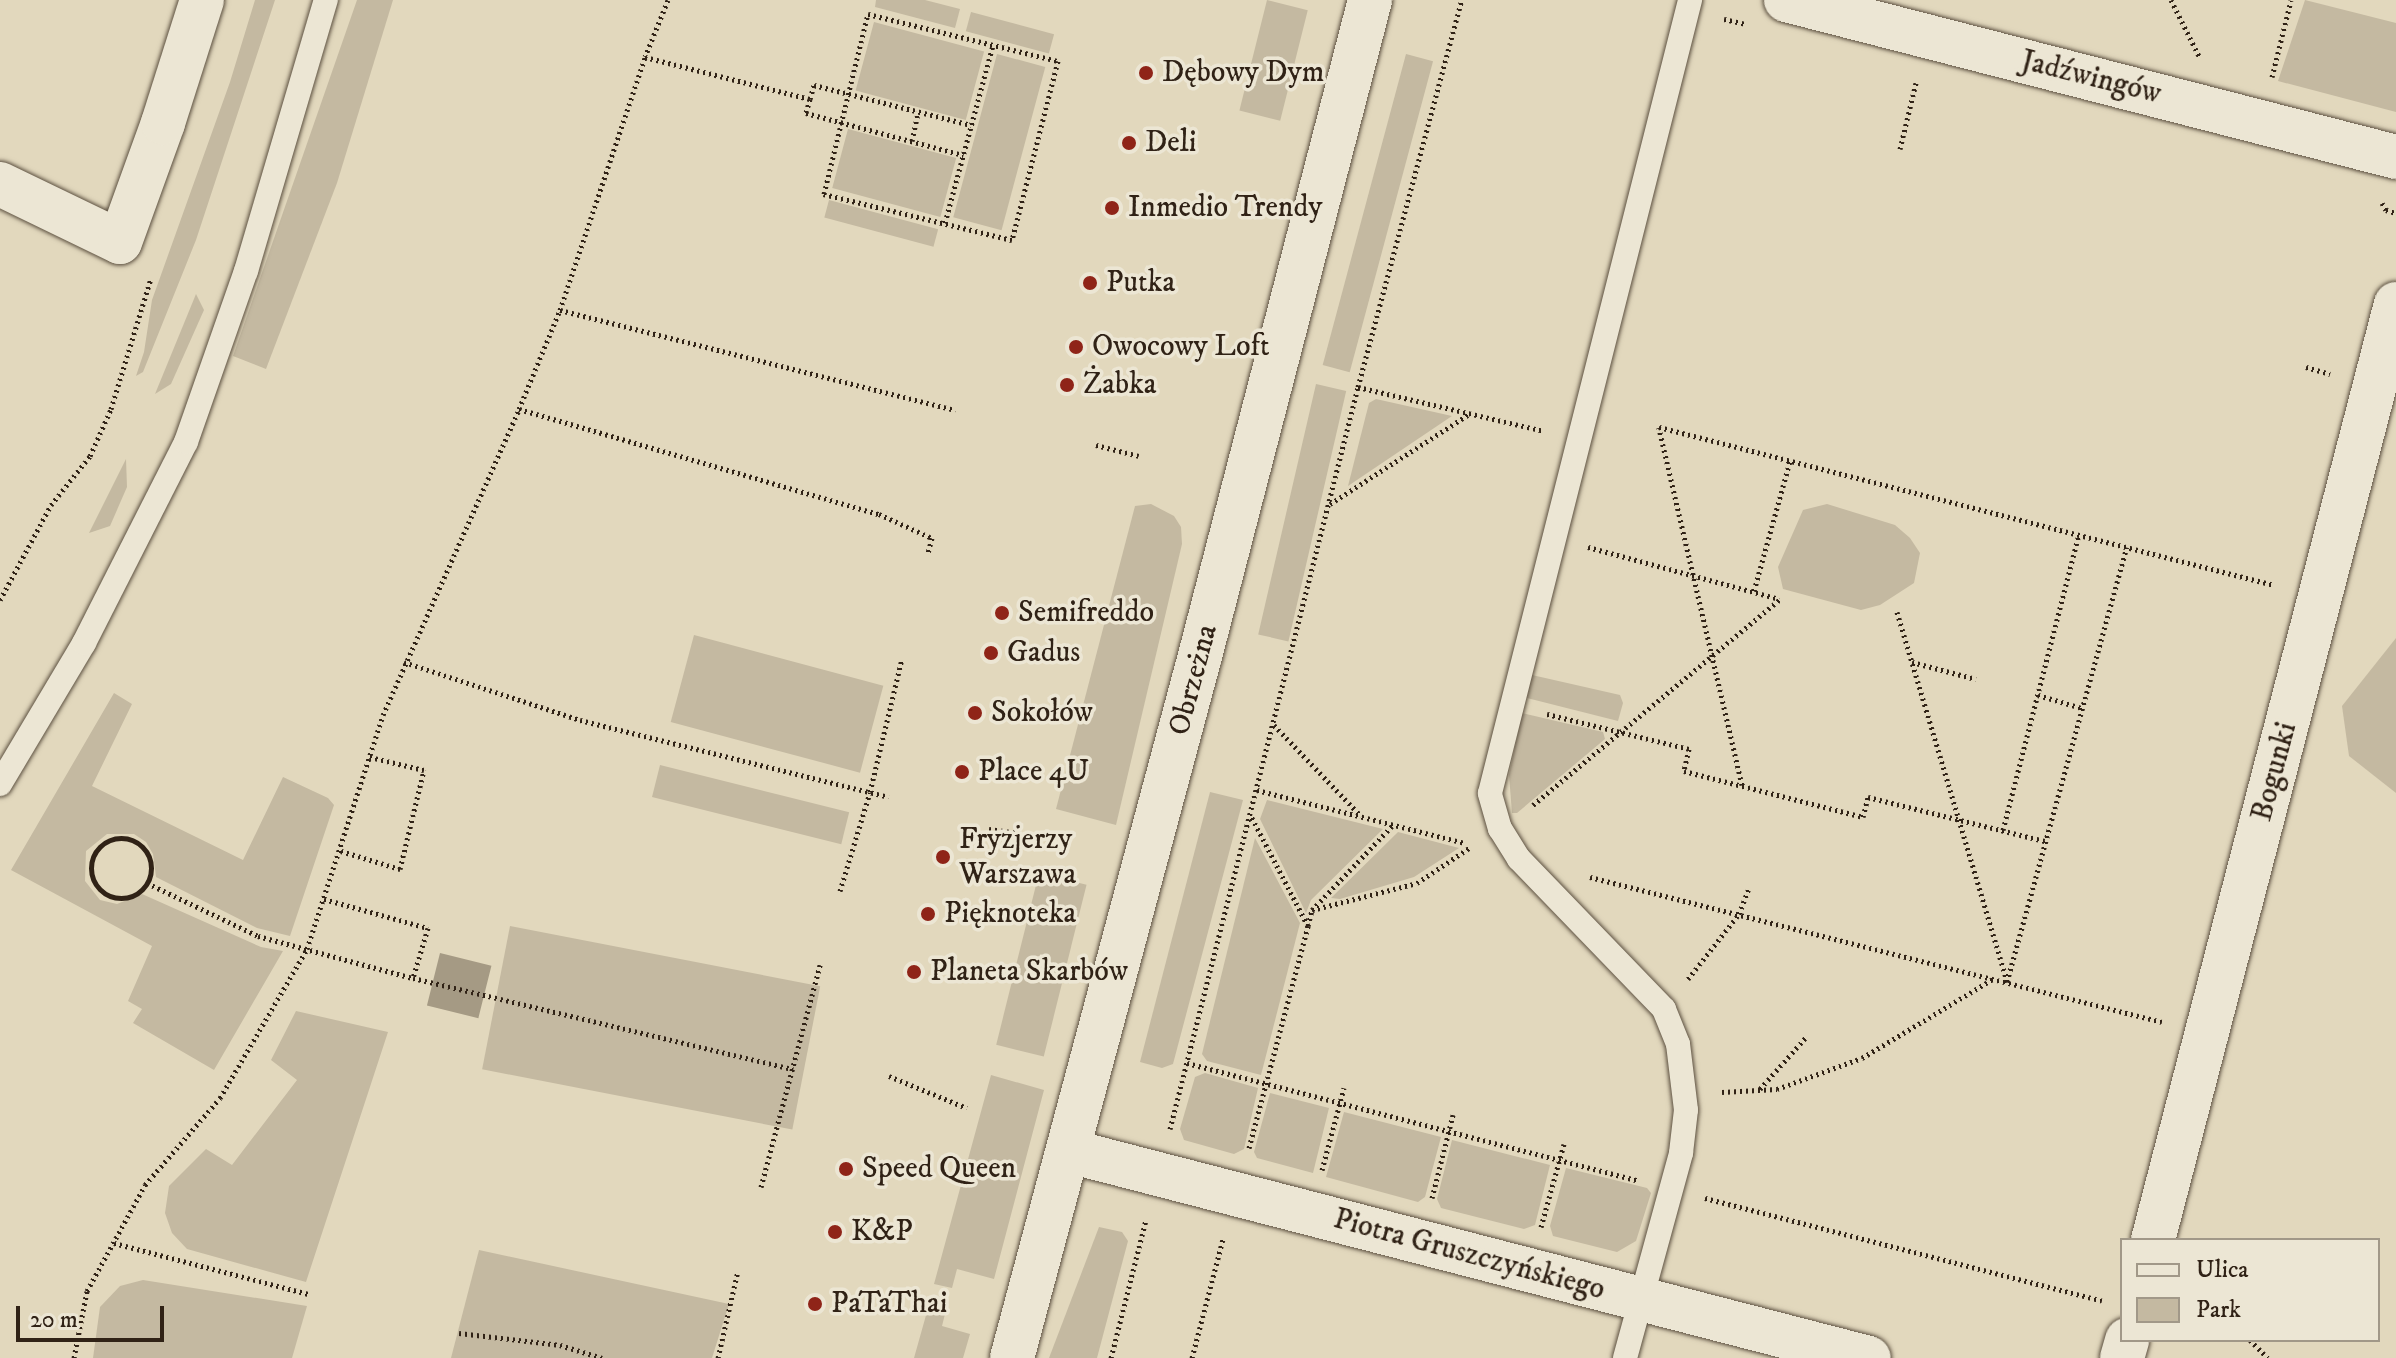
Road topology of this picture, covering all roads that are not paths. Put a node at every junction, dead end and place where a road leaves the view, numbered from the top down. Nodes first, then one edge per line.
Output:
1 (202, 0) edge
2 (326, 0) edge
3 (1370, 0) edge
4 (1690, 0) edge
5 (1786, 0) edge
6 (2396, 157) edge
7 (0, 184) edge
8 (2396, 304) edge
9 (0, 784) edge
10 (1069, 1151) junction
11 (2154, 1238) edge
12 (1639, 1300) junction
13 (1012, 1358) edge
14 (1625, 1358) edge
15 (1869, 1358) edge

1 - 7 street
2 - 9 lane
3 - 10 street, Obrzeżna
4 - 12 lane
5 - 6 street, Jadźwingów
8 - 11 street, Bogunki
10 - 12 street, Piotra Gruszczyńskiego
10 - 13 street, Obrzeżna
12 - 14 lane
12 - 15 street, Piotra Gruszczyńskiego

